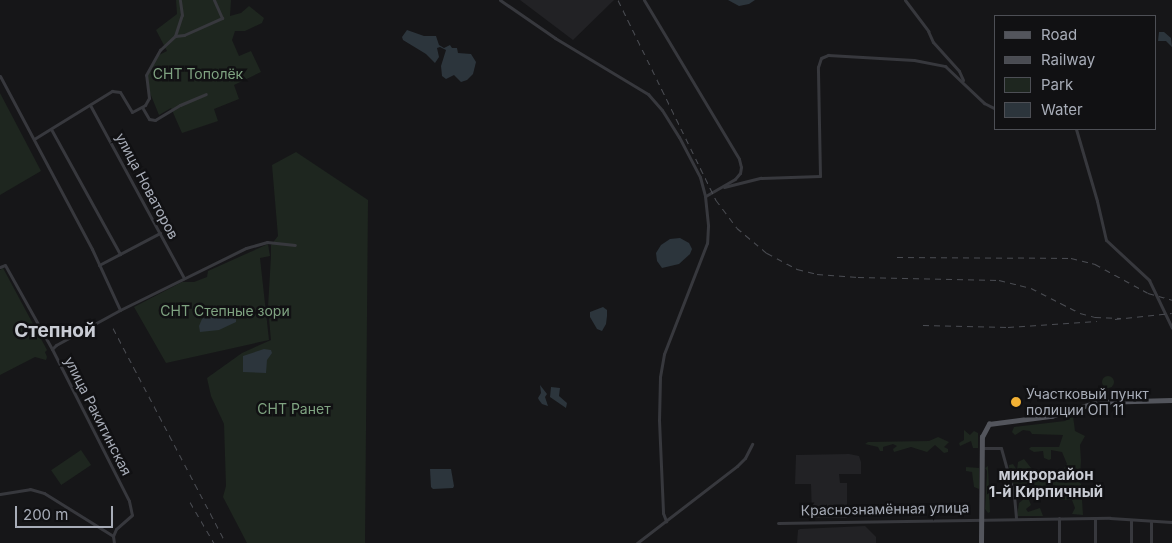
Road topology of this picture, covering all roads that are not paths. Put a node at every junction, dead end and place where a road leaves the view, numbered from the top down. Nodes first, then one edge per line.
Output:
1 (180, 0) edge
2 (214, 0) edge
3 (500, 0) edge
4 (644, 0) edge
5 (905, 0) edge
6 (175, 36) junction
7 (0, 76) edge
8 (964, 82) junction
9 (206, 94) dead end
10 (90, 104) junction
11 (142, 107) junction
12 (994, 108) edge
13 (51, 129) junction
14 (1076, 130) edge
15 (34, 139) junction
16 (721, 187) junction
17 (705, 196) junction
18 (160, 233) junction
19 (295, 244) dead end
20 (120, 254) junction
21 (99, 265) junction
22 (0, 267) edge
23 (184, 278) junction
24 (120, 310) junction
25 (1172, 328) edge
26 (52, 349) junction
27 (1172, 400) edge
28 (752, 444) dead end
29 (982, 448) junction
30 (0, 494) edge
31 (1016, 518) junction
32 (1059, 518) junction
33 (1095, 518) junction
34 (981, 519) junction
35 (666, 520) junction
36 (1131, 520) junction
37 (1151, 522) junction
38 (1172, 522) edge
39 (778, 523) dead end
40 (113, 536) junction
41 (114, 543) edge
42 (637, 543) edge
43 (981, 543) edge
44 (1059, 543) edge
45 (1095, 543) edge
46 (1131, 543) edge
47 (1151, 543) edge

1 - 6 street
2 - 6 street
3 - 17 street
4 - 16 street
5 - 8 street
6 - 11 street
7 - 15 street
8 - 12 street
8 - 16 street
9 - 11 street
10 - 11 street
10 - 13 street
10 - 18 street, улица Новаторов
13 - 15 street
13 - 20 street
14 - 25 street
15 - 21 street
16 - 17 street
17 - 35 street
18 - 20 street
18 - 23 street, улица Новаторов
19 - 23 street
20 - 21 street
21 - 24 street
22 - 26 street, улица Ракитинская
23 - 24 street
24 - 26 street
26 - 40 street, улица Ракитинская
27 - 29 main road
28 - 35 street
29 - 31 street
29 - 34 main road
30 - 40 street
31 - 32 street, Краснознамённая улица
31 - 34 street, Краснознамённая улица
32 - 33 street, Краснознамённая улица
32 - 44 street
33 - 36 street, Краснознамённая улица
33 - 45 street
34 - 39 street, Краснознамённая улица
34 - 43 main road
35 - 42 street
36 - 37 street, Краснознамённая улица
36 - 46 street
37 - 38 street, Краснознамённая улица
37 - 47 street
40 - 41 street

